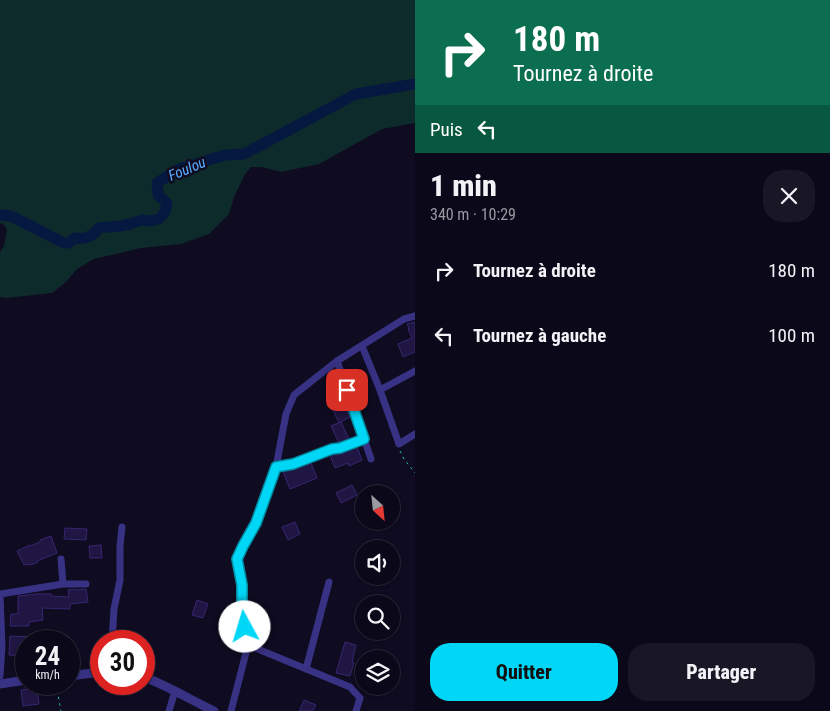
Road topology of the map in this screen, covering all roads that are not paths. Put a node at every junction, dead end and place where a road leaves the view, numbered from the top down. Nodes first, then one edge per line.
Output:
1 (415, 316) edge
2 (362, 346) junction
3 (337, 361) junction
4 (415, 371) edge
5 (380, 390) junction
6 (415, 434) edge
7 (364, 439) junction
8 (371, 458) dead end
9 (276, 467) junction
10 (122, 527) dead end
11 (61, 559) dead end
12 (330, 582) dead end
13 (63, 584) junction
14 (86, 584) dead end
15 (0, 594) edge
16 (113, 630) edge
17 (248, 645) junction
18 (306, 669) junction
19 (0, 676) edge
20 (155, 681) edge
21 (15, 682) edge
22 (0, 684) edge
23 (175, 691) junction
24 (169, 711) edge
25 (214, 711) edge
26 (231, 711) edge
27 (356, 711) edge

1 - 2 street
2 - 3 street
2 - 5 street
3 - 7 street
3 - 9 street
4 - 5 street
5 - 6 street
7 - 8 street
7 - 9 street
9 - 17 street
10 - 16 street
11 - 13 street
12 - 18 street
13 - 14 street
13 - 15 street
15 - 19 street
17 - 18 street
17 - 26 street
18 - 27 street
20 - 23 street
21 - 22 street
23 - 24 street
23 - 25 street

